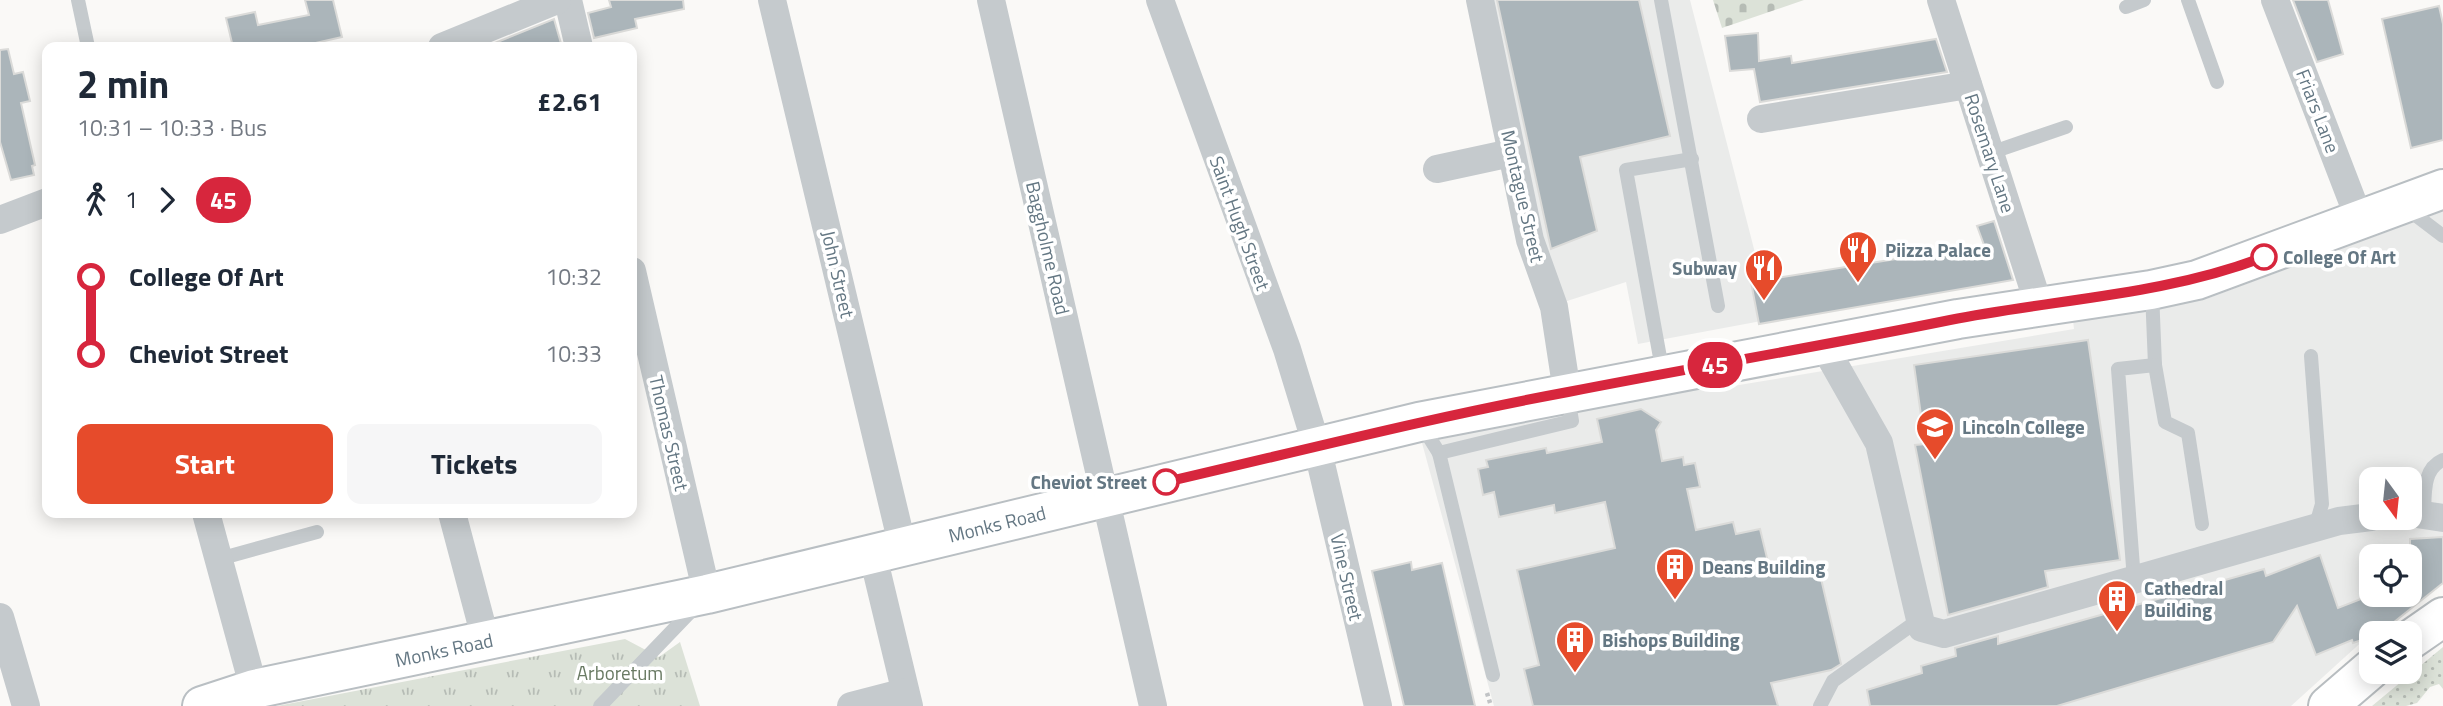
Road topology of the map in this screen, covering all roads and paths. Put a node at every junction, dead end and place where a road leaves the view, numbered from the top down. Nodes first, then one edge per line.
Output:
1 (78, 0) edge
2 (557, 0) edge
3 (568, 0) edge
4 (772, 0) edge
5 (991, 0) edge
6 (1160, 0) edge
7 (1480, 0) edge
8 (1661, 0) edge
9 (1941, 0) edge
10 (2144, 0) edge
11 (2188, 0) edge
12 (2276, 0) edge
13 (2126, 7) dead end
14 (513, 9) edge
15 (87, 42) edge
16 (451, 42) edge
17 (578, 42) edge
18 (2217, 82) dead end
19 (1968, 85) junction
20 (1761, 119) dead end
21 (2066, 127) dead end
22 (1511, 153) junction
23 (1990, 153) junction
24 (1692, 159) junction
25 (1437, 169) dead end
26 (2427, 196) edge
27 (42, 204) edge
28 (0, 220) edge
29 (2360, 221) junction
30 (2443, 236) edge
31 (2151, 290) junction
32 (637, 293) edge
33 (1718, 306) dead end
34 (2039, 306) junction
35 (1824, 346) junction
36 (2311, 356) dead end
37 (2155, 365) junction
38 (1663, 375) junction
39 (1567, 392) junction
40 (1429, 438) junction
41 (1317, 447) junction
42 (2443, 460) edge
43 (1106, 496) junction
44 (2426, 515) edge
45 (207, 518) edge
46 (453, 518) edge
47 (2359, 519) edge
48 (2202, 524) dead end
49 (2315, 528) junction
50 (317, 532) dead end
51 (888, 552) junction
52 (219, 559) junction
53 (2133, 580) junction
54 (707, 594) junction
55 (0, 617) edge
56 (2443, 617) edge
57 (1921, 623) junction
58 (2422, 632) edge
59 (486, 641) junction
60 (1493, 675) dead end
61 (2359, 679) edge
62 (254, 689) junction
63 (907, 699) edge
64 (26, 706) edge
65 (202, 706) edge
66 (600, 706) edge
67 (851, 706) edge
68 (1153, 706) edge
69 (1378, 706) edge
70 (1820, 706) edge
71 (2328, 706) edge

1 - 15 lane
2 - 14 street
3 - 17 street
4 - 51 street, John Street
5 - 43 street, Baggholme Road
6 - 41 street, Saint Hugh Street
7 - 22 street, Montague Street
8 - 24 lane
9 - 19 street, Rosemary Lane
10 - 13 lane
11 - 18 lane
12 - 29 street, Friars Lane
14 - 16 street
19 - 20 street
19 - 23 street, Rosemary Lane
21 - 23 lane
22 - 25 street
22 - 39 street, Montague Street
23 - 34 street, Rosemary Lane
24 - 33 lane
24 - 38 lane
26 - 29 main road, Monks Road
26 - 30 lane
27 - 28 street
29 - 31 main road, Monks Road
31 - 34 main road, Monks Road
31 - 37 lane
32 - 54 street, Thomas Street
34 - 35 main road, Monks Road
35 - 38 main road, Monks Road
35 - 57 street
36 - 49 lane
37 - 48 lane
37 - 53 lane
38 - 39 main road, Monks Road
39 - 40 main road, Monks Road
40 - 41 main road, Monks Road
40 - 60 lane
41 - 43 main road, Monks Road
41 - 69 street, Vine Street
42 - 44 lane
43 - 51 main road, Monks Road
43 - 68 street
45 - 52 street
46 - 59 street
47 - 49 street
49 - 53 street
50 - 52 lane
51 - 54 main road, Monks Road
51 - 63 street, John Street
52 - 62 street
53 - 57 street
54 - 59 main road, Monks Road
54 - 66 lane
55 - 64 street
56 - 58 main road
57 - 70 lane
59 - 62 main road, Monks Road
61 - 71 main road
62 - 65 main road, Monks Road
63 - 67 street

